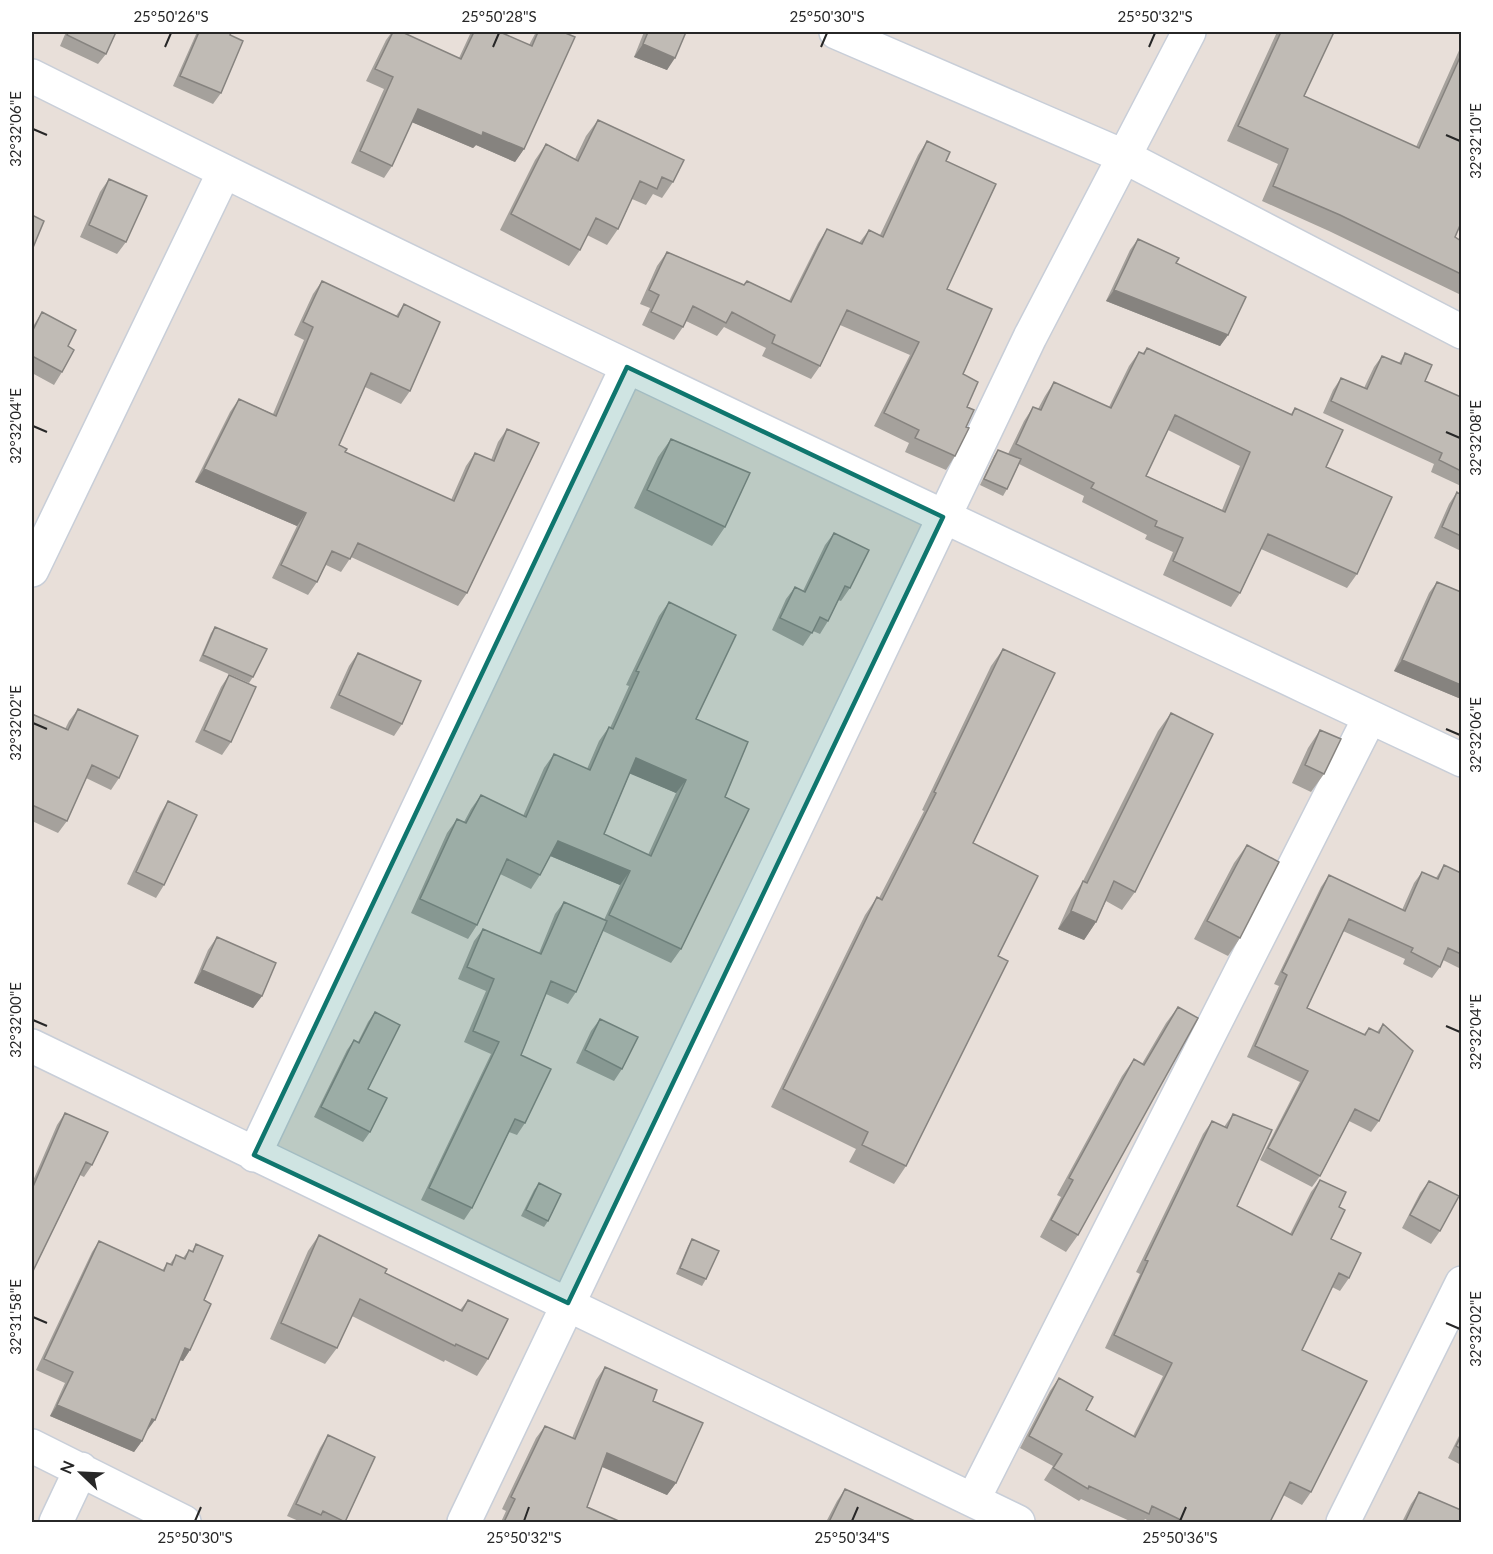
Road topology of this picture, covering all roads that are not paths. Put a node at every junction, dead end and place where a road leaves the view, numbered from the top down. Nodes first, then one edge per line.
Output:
1 (836, 32) edge
2 (1189, 32) edge
3 (32, 75) edge
4 (1123, 156) junction
5 (224, 172) junction
6 (1461, 332) edge
7 (627, 367) junction
8 (943, 517) junction
9 (32, 570) edge
10 (1370, 717) junction
11 (1461, 760) edge
12 (32, 1046) edge
13 (254, 1155) junction
14 (1461, 1283) edge
15 (568, 1303) junction
16 (32, 1446) edge
17 (81, 1469) junction
18 (973, 1500) junction
19 (56, 1522) edge
20 (184, 1522) edge
21 (464, 1522) edge
22 (1018, 1522) edge
23 (1343, 1522) edge

1 - 4 street
2 - 4 street
3 - 5 street
4 - 6 street
4 - 8 street
5 - 7 street
5 - 9 street
7 - 8 street
7 - 13 street
8 - 10 street
8 - 15 street
10 - 11 street
10 - 18 street
12 - 13 street
13 - 15 street
14 - 23 street
15 - 18 street
15 - 21 street
16 - 17 street
17 - 19 street
17 - 20 street
18 - 22 street

